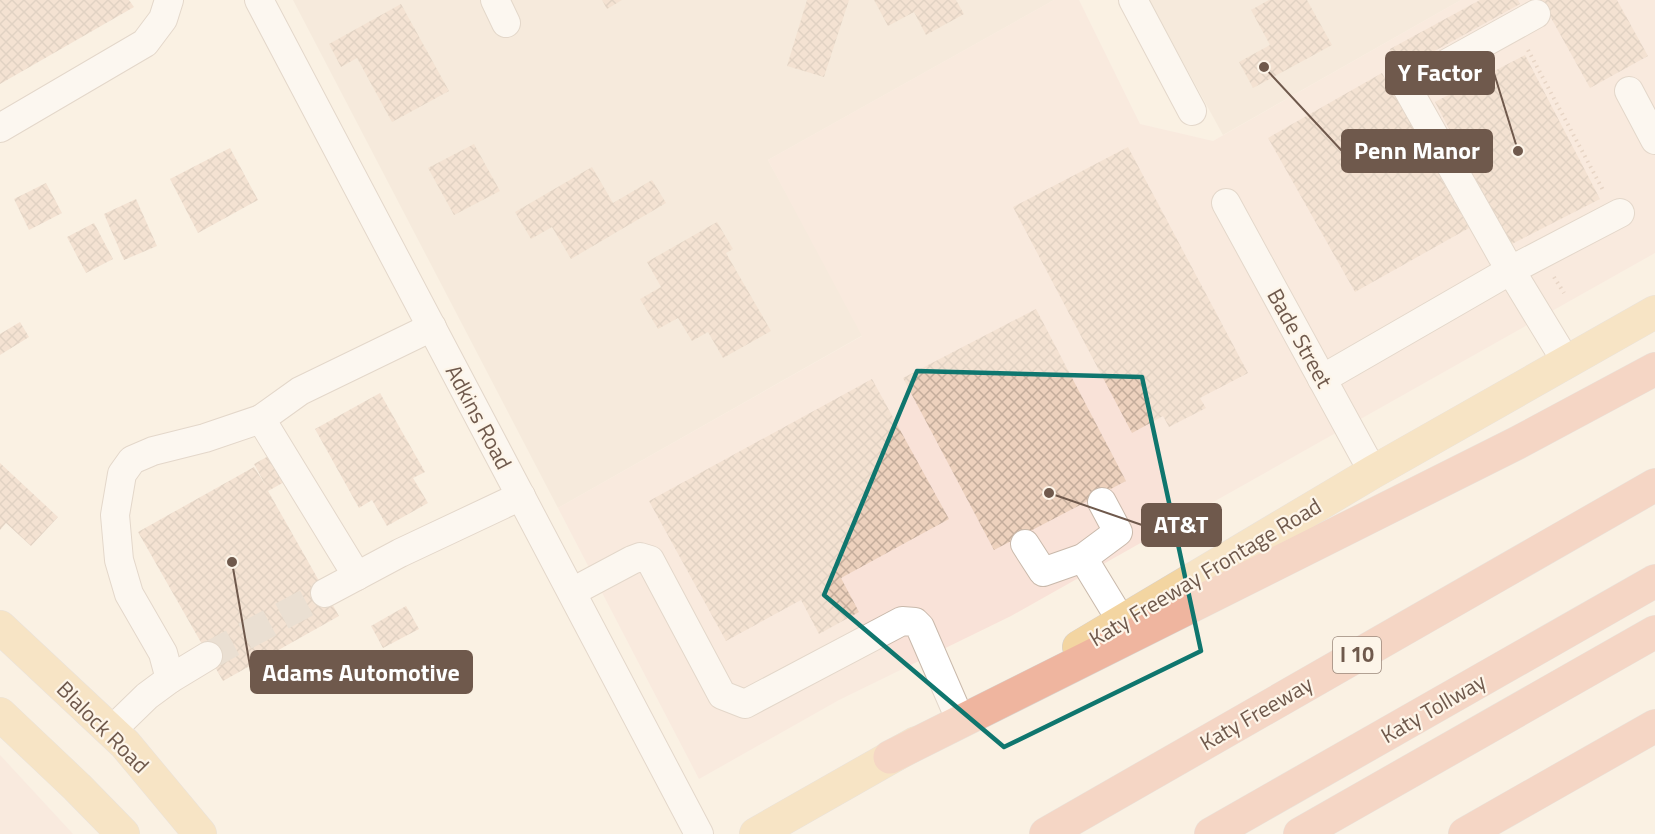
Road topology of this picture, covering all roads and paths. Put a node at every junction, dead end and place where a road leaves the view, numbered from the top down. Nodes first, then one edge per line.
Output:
1 (169, 0) edge
2 (259, 0) edge
3 (1133, 0) edge
4 (1526, 20) joint
5 (1629, 91) dead end
6 (1192, 111) dead end
7 (0, 128) edge
8 (1655, 140) edge
9 (1226, 203) dead end
10 (1613, 206) joint
11 (1511, 270) junction
12 (1551, 271) dead end
13 (1564, 293) dead end
14 (1655, 312) edge
15 (432, 327) junction
16 (1567, 363) junction
17 (1655, 369) edge
18 (1322, 379) junction
19 (261, 419) junction
20 (1373, 472) junction
21 (1655, 485) edge
22 (521, 496) junction
23 (1102, 502) dead end
24 (1025, 544) dead end
25 (1083, 558) junction
26 (357, 576) junction
27 (1655, 581) edge
28 (572, 592) junction
29 (325, 593) tunnel mouth
30 (1122, 622) junction
31 (0, 627) edge
32 (1655, 632) edge
33 (208, 656) tunnel mouth
34 (170, 680) junction
35 (0, 714) edge
36 (958, 717) junction
37 (1655, 726) edge
38 (111, 731) junction
39 (890, 757) junction
40 (1048, 831) edge
41 (123, 834) edge
42 (201, 834) edge
43 (699, 834) edge
44 (756, 834) edge
45 (1211, 834) edge
46 (1300, 834) edge
47 (1465, 834) edge

1 - 7 street
2 - 15 street, Adkins Road
3 - 6 street
4 - 10 path
4 - 11 street
5 - 8 street
9 - 18 street, Bade Street
10 - 11 street
11 - 16 street
11 - 18 street
12 - 13 path
14 - 16 main road, Katy Freeway Frontage Road
15 - 19 street
15 - 22 street, Adkins Road
16 - 20 main road, Katy Freeway Frontage Road
17 - 39 highway
18 - 20 street, Bade Street
19 - 26 street
19 - 34 street
20 - 30 main road, Katy Freeway Frontage Road
21 - 40 highway, Katy Freeway / I 10
22 - 26 street
22 - 28 street, Adkins Road
23 - 25 street
24 - 25 street
25 - 30 street
26 - 29 street
27 - 45 highway, Katy Tollway
28 - 36 street
28 - 43 street, Adkins Road
30 - 36 main road, Katy Freeway Frontage Road
31 - 38 main road, Blalock Road
32 - 46 highway, Katy Tollway
33 - 34 street
34 - 38 street
35 - 41 main road
36 - 39 main road, Katy Freeway Frontage Road
37 - 47 highway
38 - 42 main road, Blalock Road
39 - 44 main road, Katy Freeway Frontage Road

